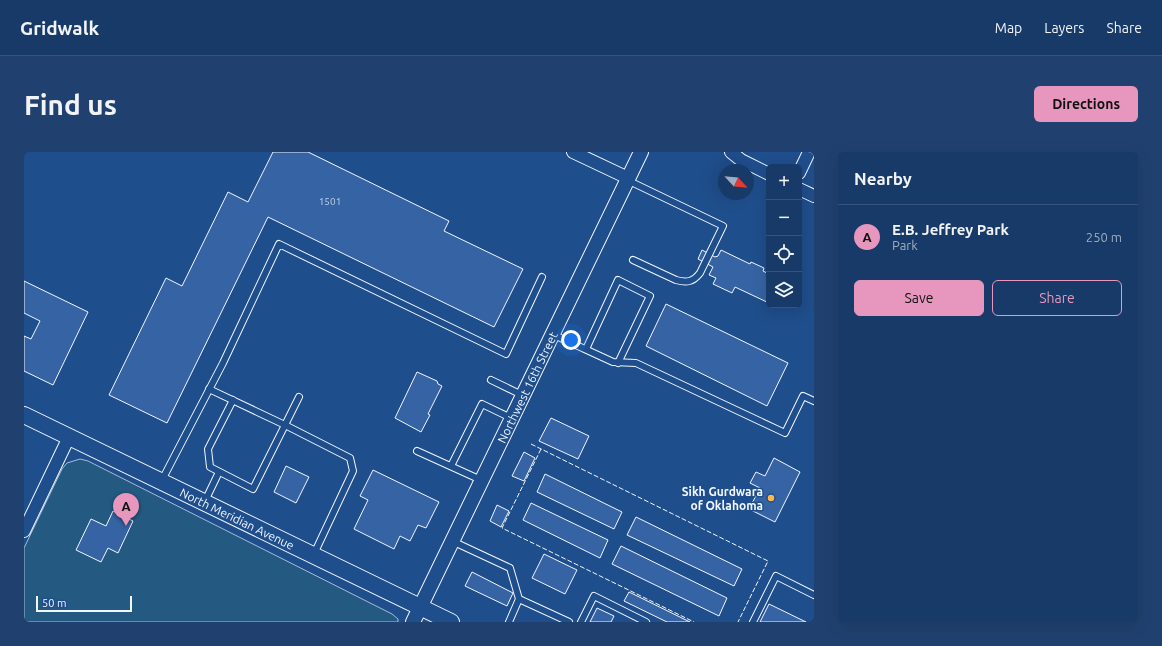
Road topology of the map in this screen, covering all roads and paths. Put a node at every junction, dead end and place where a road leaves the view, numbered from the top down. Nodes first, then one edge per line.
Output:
1 (574, 152) edge
2 (641, 152) edge
3 (731, 152) edge
4 (809, 152) edge
5 (802, 167) edge
6 (766, 172) edge
7 (628, 179) junction
8 (802, 190) edge
9 (814, 196) edge
10 (633, 260) dead end
11 (542, 277) dead end
12 (552, 334) junction
13 (586, 349) junction
14 (618, 363) junction
15 (491, 380) dead end
16 (209, 389) junction
17 (522, 395) junction
18 (299, 397) dead end
19 (233, 400) junction
20 (814, 401) edge
21 (24, 415) edge
22 (511, 418) junction
23 (285, 425) junction
24 (70, 438) junction
25 (417, 451) dead end
26 (451, 466) junction
27 (219, 472) junction
28 (481, 480) junction
29 (161, 482) junction
30 (204, 503) junction
31 (24, 531) edge
32 (452, 541) junction
33 (314, 555) junction
34 (814, 595) edge
35 (519, 599) junction
36 (420, 607) junction
37 (413, 622) edge
38 (451, 622) edge
39 (509, 622) edge
40 (569, 622) edge
41 (581, 622) edge
42 (646, 622) edge
43 (753, 622) edge

1 - 7 street
2 - 7 street, Northwest 16th Street
3 - 6 street
4 - 5 street
7 - 10 lane
7 - 12 street, Northwest 16th Street
8 - 9 street
11 - 16 lane
12 - 13 lane
12 - 17 street, Northwest 16th Street
13 - 14 lane
13 - 14 lane
14 - 20 lane
15 - 17 lane
16 - 19 lane
16 - 29 lane
17 - 22 street, Northwest 16th Street
18 - 23 lane
19 - 23 lane
19 - 27 lane
21 - 24 main road, North Meridian Avenue
22 - 26 lane
22 - 28 street, Northwest 16th Street
23 - 27 lane
23 - 33 lane
24 - 29 main road, North Meridian Avenue
24 - 31 street
25 - 26 lane
26 - 28 lane
27 - 30 lane
28 - 32 street, Northwest 16th Street
29 - 30 main road, North Meridian Avenue
30 - 33 main road, North Meridian Avenue
32 - 35 lane
32 - 36 street, Northwest 16th Street
33 - 36 main road, North Meridian Avenue
34 - 43 lane
35 - 39 lane
35 - 40 lane
36 - 37 street, Northwest 16th Street
36 - 38 main road, North Meridian Avenue
41 - 42 lane

